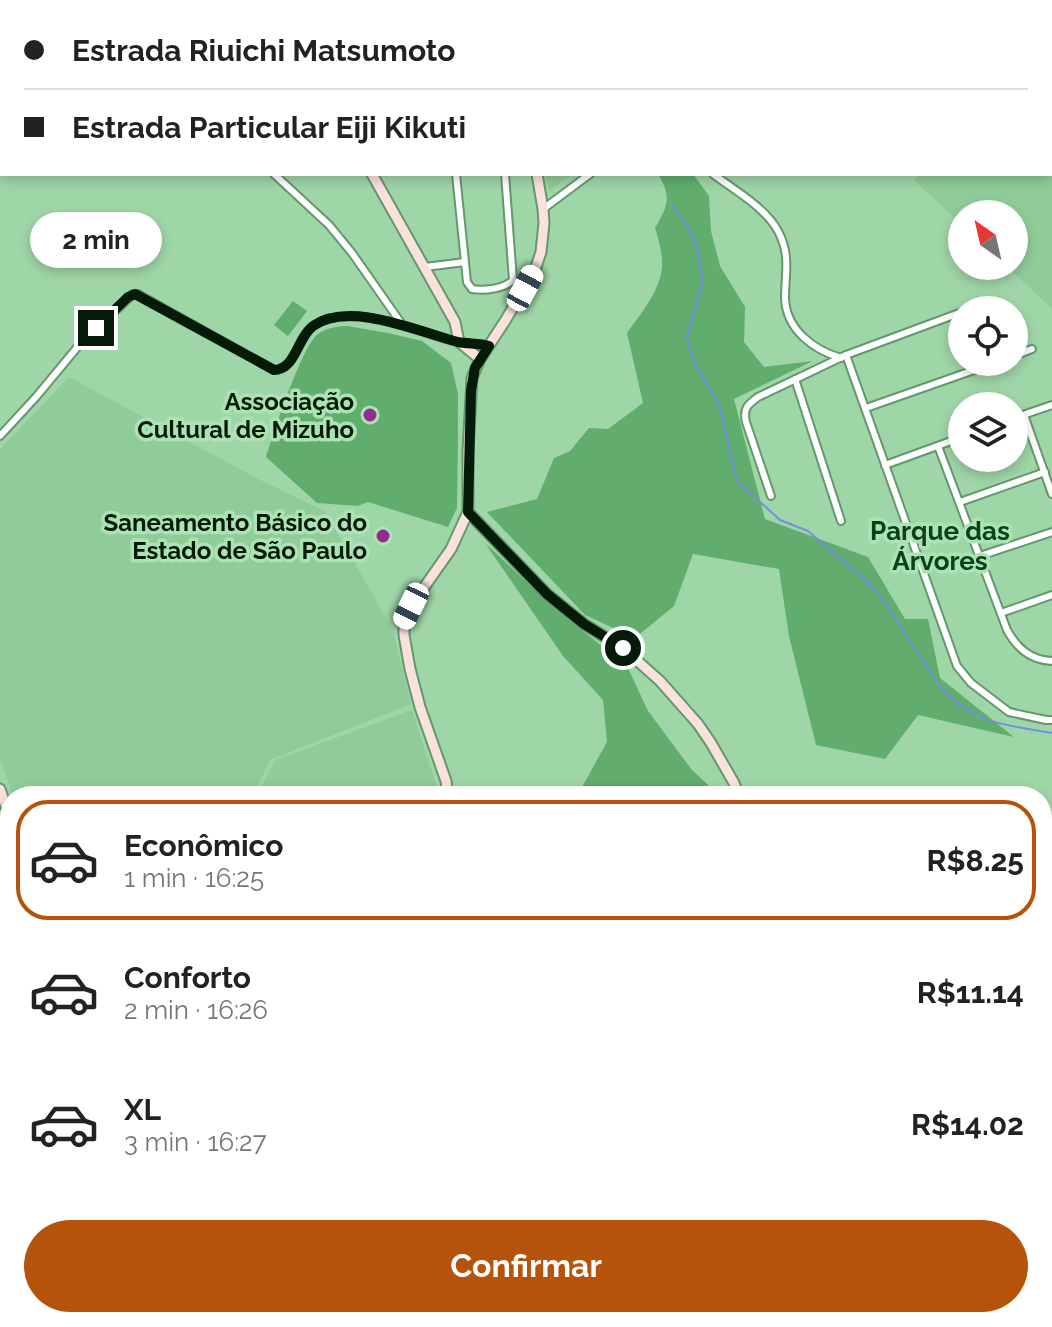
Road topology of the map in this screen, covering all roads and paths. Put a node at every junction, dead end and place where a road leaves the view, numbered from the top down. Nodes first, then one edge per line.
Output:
1 (276, 176) edge
2 (373, 176) edge
3 (456, 176) edge
4 (505, 176) edge
5 (537, 176) edge
6 (587, 176) edge
7 (716, 176) edge
8 (543, 209) junction
9 (465, 262) junction
10 (425, 267) junction
11 (948, 317) edge
12 (401, 324) junction
13 (459, 342) junction
14 (489, 346) junction
15 (1032, 349) dead end
16 (1028, 351) edge
17 (844, 357) junction
18 (480, 359) junction
19 (957, 376) edge
20 (795, 379) junction
21 (1052, 405) edge
22 (866, 408) junction
23 (1028, 414) edge
24 (1028, 426) edge
25 (0, 436) edge
26 (948, 442) edge
27 (938, 446) junction
28 (885, 465) junction
29 (1045, 472) junction
30 (1052, 494) edge
31 (771, 496) dead end
32 (960, 502) junction
33 (468, 512) junction
34 (841, 521) dead end
35 (1052, 532) edge
36 (980, 556) junction
37 (1052, 595) edge
38 (1001, 613) junction
39 (1052, 661) edge
40 (1052, 720) edge
41 (447, 786) edge
42 (735, 786) edge

1 - 12 street
2 - 10 street
3 - 9 street
4 - 9 street
5 - 8 street
6 - 8 street
7 - 17 street
8 - 14 street
9 - 10 street
10 - 13 street
11 - 17 street
12 - 13 street
12 - 25 street
13 - 14 street
13 - 18 street
14 - 18 street
15 - 16 street
17 - 20 street
17 - 22 street
18 - 33 street
19 - 22 street
20 - 31 street
20 - 34 street
21 - 23 street
22 - 28 street
24 - 29 street
26 - 27 street
27 - 28 street
27 - 32 street
28 - 40 street
29 - 30 street
29 - 32 street
32 - 36 street
33 - 41 street
33 - 42 street
35 - 36 street
36 - 38 street
37 - 38 street
38 - 39 street

